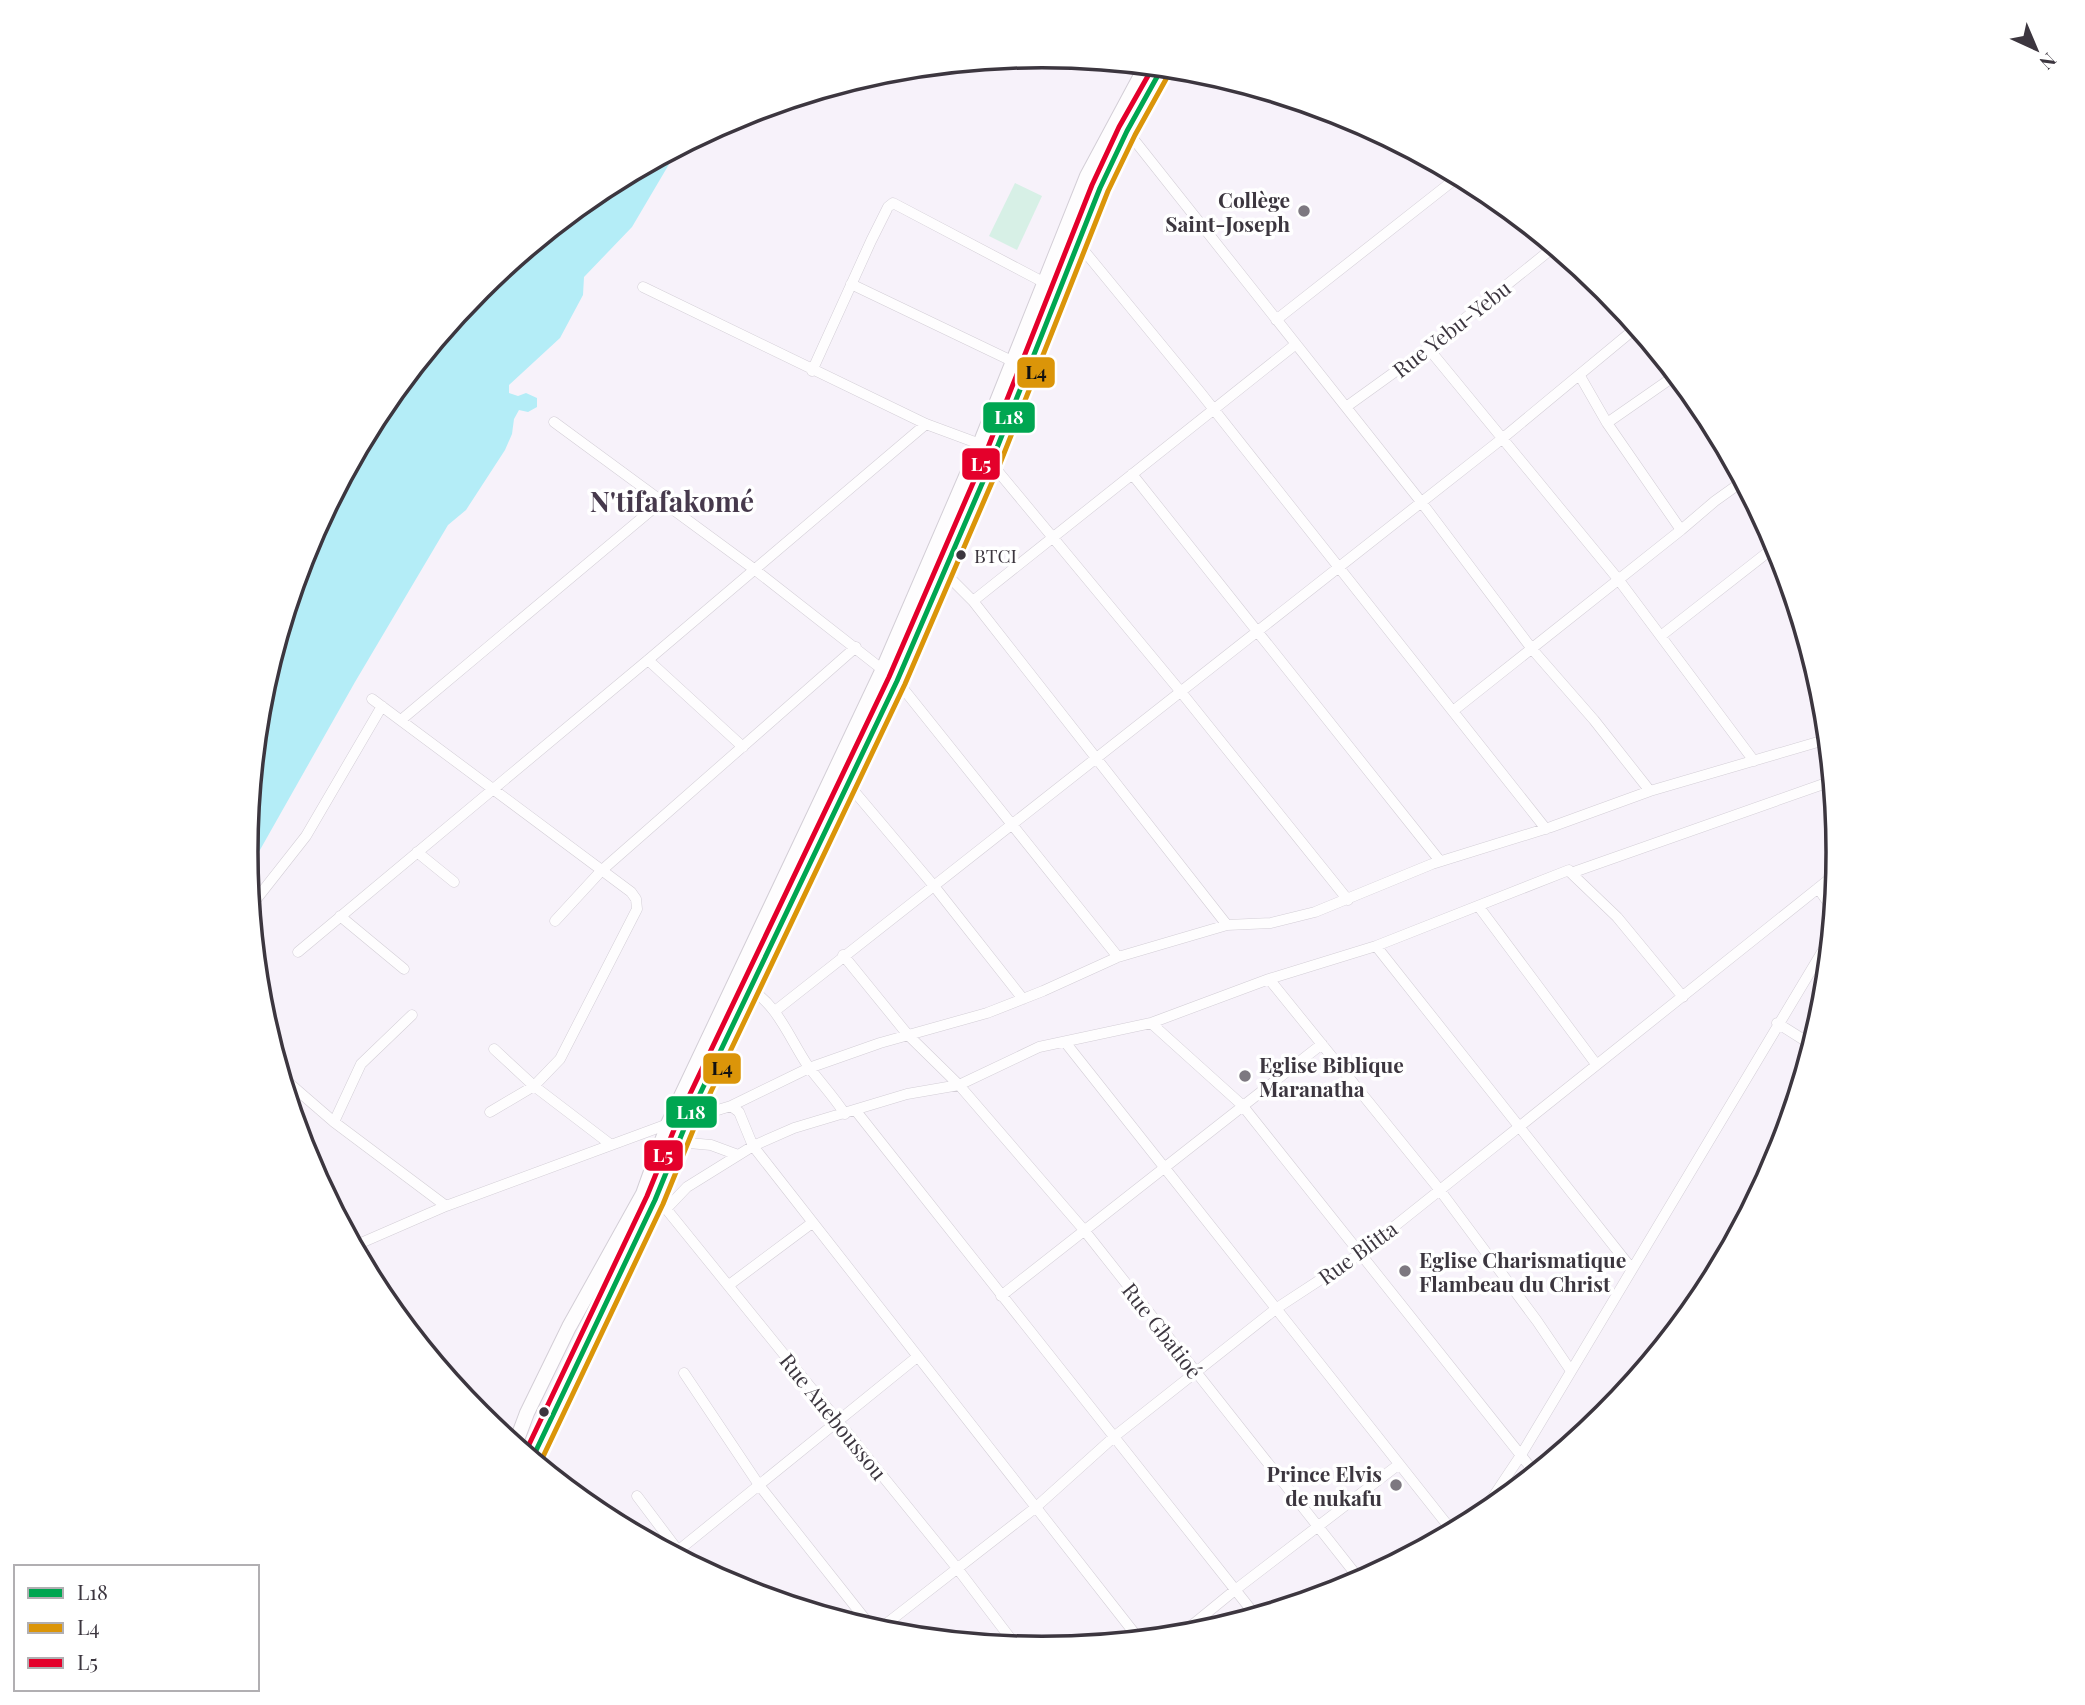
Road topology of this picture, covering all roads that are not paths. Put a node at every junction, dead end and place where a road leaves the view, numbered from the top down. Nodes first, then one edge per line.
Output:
1 (1141, 75) edge
2 (1157, 77) edge
3 (1127, 131) junction
4 (1450, 183) edge
5 (1070, 239) junction
6 (1547, 252) edge
7 (1045, 283) junction
8 (851, 284) junction
9 (643, 287) dead end
10 (1276, 320) junction
11 (1630, 333) edge
12 (1296, 344) junction
13 (1427, 348) junction
14 (1014, 362) junction
15 (811, 370) junction
16 (1580, 376) junction
17 (1669, 380) edge
18 (1346, 407) junction
19 (1214, 410) junction
20 (554, 422) dead end
21 (1607, 423) junction
22 (926, 424) junction
23 (1503, 438) junction
24 (981, 444) junction
25 (991, 463) junction
26 (1132, 474) junction
27 (1736, 486) edge
28 (661, 502) junction
29 (1422, 503) junction
30 (1681, 530) junction
31 (1053, 536) junction
32 (1767, 553) edge
33 (1339, 568) junction
34 (754, 569) junction
35 (945, 573) junction
36 (1618, 579) junction
37 (973, 601) junction
38 (1258, 632) junction
39 (1662, 635) junction
40 (856, 647) junction
41 (1532, 649) junction
42 (648, 660) junction
43 (883, 669) junction
44 (897, 681) junction
45 (1181, 692) junction
46 (372, 699) dead end
47 (382, 706) junction
48 (1453, 711) junction
49 (401, 720) junction
50 (1819, 742) edge
51 (743, 747) junction
52 (1096, 759) junction
53 (1754, 761) junction
54 (848, 784) junction
55 (1823, 784) edge
56 (494, 789) junction
57 (1650, 791) junction
58 (1012, 825) junction
59 (1546, 828) junction
60 (417, 852) junction
61 (1440, 862) junction
62 (601, 871) junction
63 (1571, 873) junction
64 (454, 882) dead end
65 (1826, 882) edge
66 (934, 886) junction
67 (1818, 888) junction
68 (260, 895) edge
69 (1825, 899) edge
70 (1348, 900) junction
71 (1479, 907) junction
72 (340, 916) junction
73 (555, 921) dead end
74 (1227, 925) junction
75 (1376, 946) junction
76 (298, 951) dead end
77 (1820, 954) edge
78 (844, 955) junction
79 (1118, 957) junction
80 (404, 970) dead end
81 (1269, 979) junction
82 (735, 981) junction
83 (751, 989) junction
84 (1683, 997) junction
85 (1023, 999) junction
86 (775, 1011) junction
87 (412, 1015) dead end
88 (1150, 1023) junction
89 (1777, 1023) junction
90 (908, 1035) junction
91 (1804, 1040) edge
92 (1065, 1042) junction
93 (1322, 1044) junction
94 (494, 1049) dead end
95 (1596, 1064) junction
96 (809, 1068) junction
97 (959, 1085) junction
98 (534, 1086) junction
99 (295, 1088) edge
100 (1242, 1105) junction
101 (731, 1106) junction
102 (856, 1111) junction
103 (490, 1112) dead end
104 (845, 1114) junction
105 (334, 1122) junction
106 (668, 1124) junction
107 (1518, 1126) junction
108 (683, 1130) junction
109 (610, 1144) junction
110 (753, 1146) junction
111 (738, 1155) junction
112 (1163, 1167) junction
113 (1439, 1189) junction
114 (655, 1201) junction
115 (446, 1206) junction
116 (812, 1223) junction
117 (1084, 1230) junction
118 (362, 1243) edge
119 (1361, 1253) junction
120 (1632, 1269) junction
121 (729, 1285) junction
122 (1001, 1296) junction
123 (1277, 1308) junction
124 (569, 1327) junction
125 (590, 1338) junction
126 (917, 1357) junction
127 (1571, 1371) junction
128 (1196, 1372) junction
129 (684, 1373) dead end
130 (837, 1421) junction
131 (518, 1435) edge
132 (1115, 1436) junction
133 (536, 1451) edge
134 (1521, 1455) junction
135 (1398, 1465) junction
136 (1530, 1467) edge
137 (759, 1485) junction
138 (1496, 1492) edge
139 (637, 1496) dead end
140 (1035, 1508) junction
141 (1447, 1525) edge
142 (1320, 1527) junction
143 (668, 1541) edge
144 (682, 1548) edge
145 (957, 1568) junction
146 (1354, 1572) edge
147 (1235, 1590) junction
148 (1250, 1609) edge
149 (864, 1616) edge
150 (887, 1621) edge
151 (1197, 1621) edge
152 (1133, 1631) edge
153 (1008, 1636) edge

1 - 5 main road
2 - 3 main road
3 - 5 main road
3 - 10 street
4 - 10 street
5 - 7 main road
5 - 19 street
5 - 25 main road
6 - 13 street, Rue Yebu-Yebu
7 - 8 street
7 - 14 main road
8 - 14 street
8 - 15 street
9 - 15 street
10 - 12 street
11 - 16 street
12 - 18 street
12 - 19 street
13 - 18 street, Rue Yebu-Yebu
13 - 23 street
14 - 24 main road
15 - 22 street
16 - 21 street
16 - 23 street
17 - 21 street
18 - 29 street
19 - 26 street
19 - 33 street
20 - 28 street
21 - 30 street
22 - 24 street
22 - 34 street
23 - 29 street
23 - 36 street
24 - 43 main road
25 - 31 street
25 - 35 main road
26 - 31 street
26 - 38 street
27 - 30 street
28 - 34 street
28 - 49 street
29 - 33 street
29 - 41 street
30 - 36 street
31 - 37 street
31 - 45 street
32 - 39 street
33 - 38 street
33 - 48 street
34 - 40 street
34 - 42 street
35 - 37 street
35 - 44 main road
36 - 39 street
36 - 41 street
37 - 52 street
38 - 45 street
38 - 61 street
39 - 53 street
40 - 43 street
40 - 51 street
41 - 48 street
41 - 57 street
42 - 51 street
42 - 56 street
43 - 44 street
43 - 82 main road
44 - 54 main road
44 - 58 street
45 - 52 street
45 - 70 street
46 - 47 street
47 - 49 street
47 - 68 street
48 - 59 street
49 - 56 street
50 - 53 street
51 - 62 street
52 - 58 street
52 - 74 street
53 - 57 street
54 - 66 street
54 - 83 main road
55 - 63 street
56 - 60 street
56 - 62 street
57 - 59 street
58 - 66 street
58 - 79 street
59 - 61 street
60 - 64 street
60 - 72 street
61 - 70 street
62 - 73 street
62 - 98 street
63 - 71 street
63 - 84 street
65 - 67 street, Rue Blitta
66 - 78 street
66 - 85 street
67 - 69 street
67 - 84 street, Rue Blitta
70 - 74 street
71 - 75 street
71 - 95 street
72 - 76 street
72 - 80 street
74 - 79 street
75 - 81 street
75 - 107 street
77 - 89 street
78 - 86 street
78 - 90 street, Rue Gbatioé
79 - 85 street
81 - 88 street
81 - 93 street
82 - 83 street
82 - 106 main road
83 - 86 street
83 - 108 main road
84 - 95 street, Rue Blitta
85 - 90 street
86 - 96 street
87 - 105 street
88 - 92 street
88 - 100 street
89 - 91 street
89 - 120 street
90 - 96 street
90 - 97 street, Rue Gbatioé
92 - 97 street
92 - 112 street
93 - 100 street
93 - 113 street
94 - 98 street
95 - 107 street, Rue Blitta
96 - 101 street
96 - 104 street
97 - 102 street
97 - 117 street, Rue Gbatioé
98 - 103 street
98 - 109 street
99 - 105 street
100 - 112 street
100 - 119 street
101 - 108 street
101 - 110 street
102 - 104 street
102 - 122 street
104 - 110 street
105 - 115 street
106 - 109 street
106 - 114 main road
107 - 113 street, Rue Blitta
107 - 120 street
108 - 111 street
108 - 114 main road
109 - 115 street
110 - 111 street
110 - 116 street
111 - 114 street
112 - 117 street
112 - 123 street
113 - 119 street, Rue Blitta
113 - 127 street
114 - 121 street, Rue Aneboussou
114 - 124 main road
114 - 125 main road
115 - 118 street
116 - 121 street
116 - 126 street
117 - 122 street
117 - 128 street, Rue Gbatioé
119 - 123 street, Rue Blitta
119 - 134 street
120 - 127 street
121 - 130 street, Rue Aneboussou
122 - 132 street
123 - 128 street, Rue Blitta
123 - 135 street
124 - 125 main road
124 - 131 main road
125 - 133 main road
126 - 130 street
126 - 140 street
127 - 134 street
128 - 132 street, Rue Blitta
128 - 142 street, Rue Gbatioé
129 - 137 street
130 - 137 street
130 - 145 street, Rue Aneboussou
132 - 140 street, Rue Blitta
132 - 147 street
134 - 136 street
134 - 138 street
135 - 141 street
135 - 142 street
137 - 144 street
137 - 149 street
139 - 143 street
140 - 145 street, Rue Blitta
140 - 152 street
142 - 146 street, Rue Gbatioé
142 - 147 street
145 - 150 street, Rue Blitta
145 - 153 street, Rue Aneboussou
147 - 148 street
147 - 151 street

